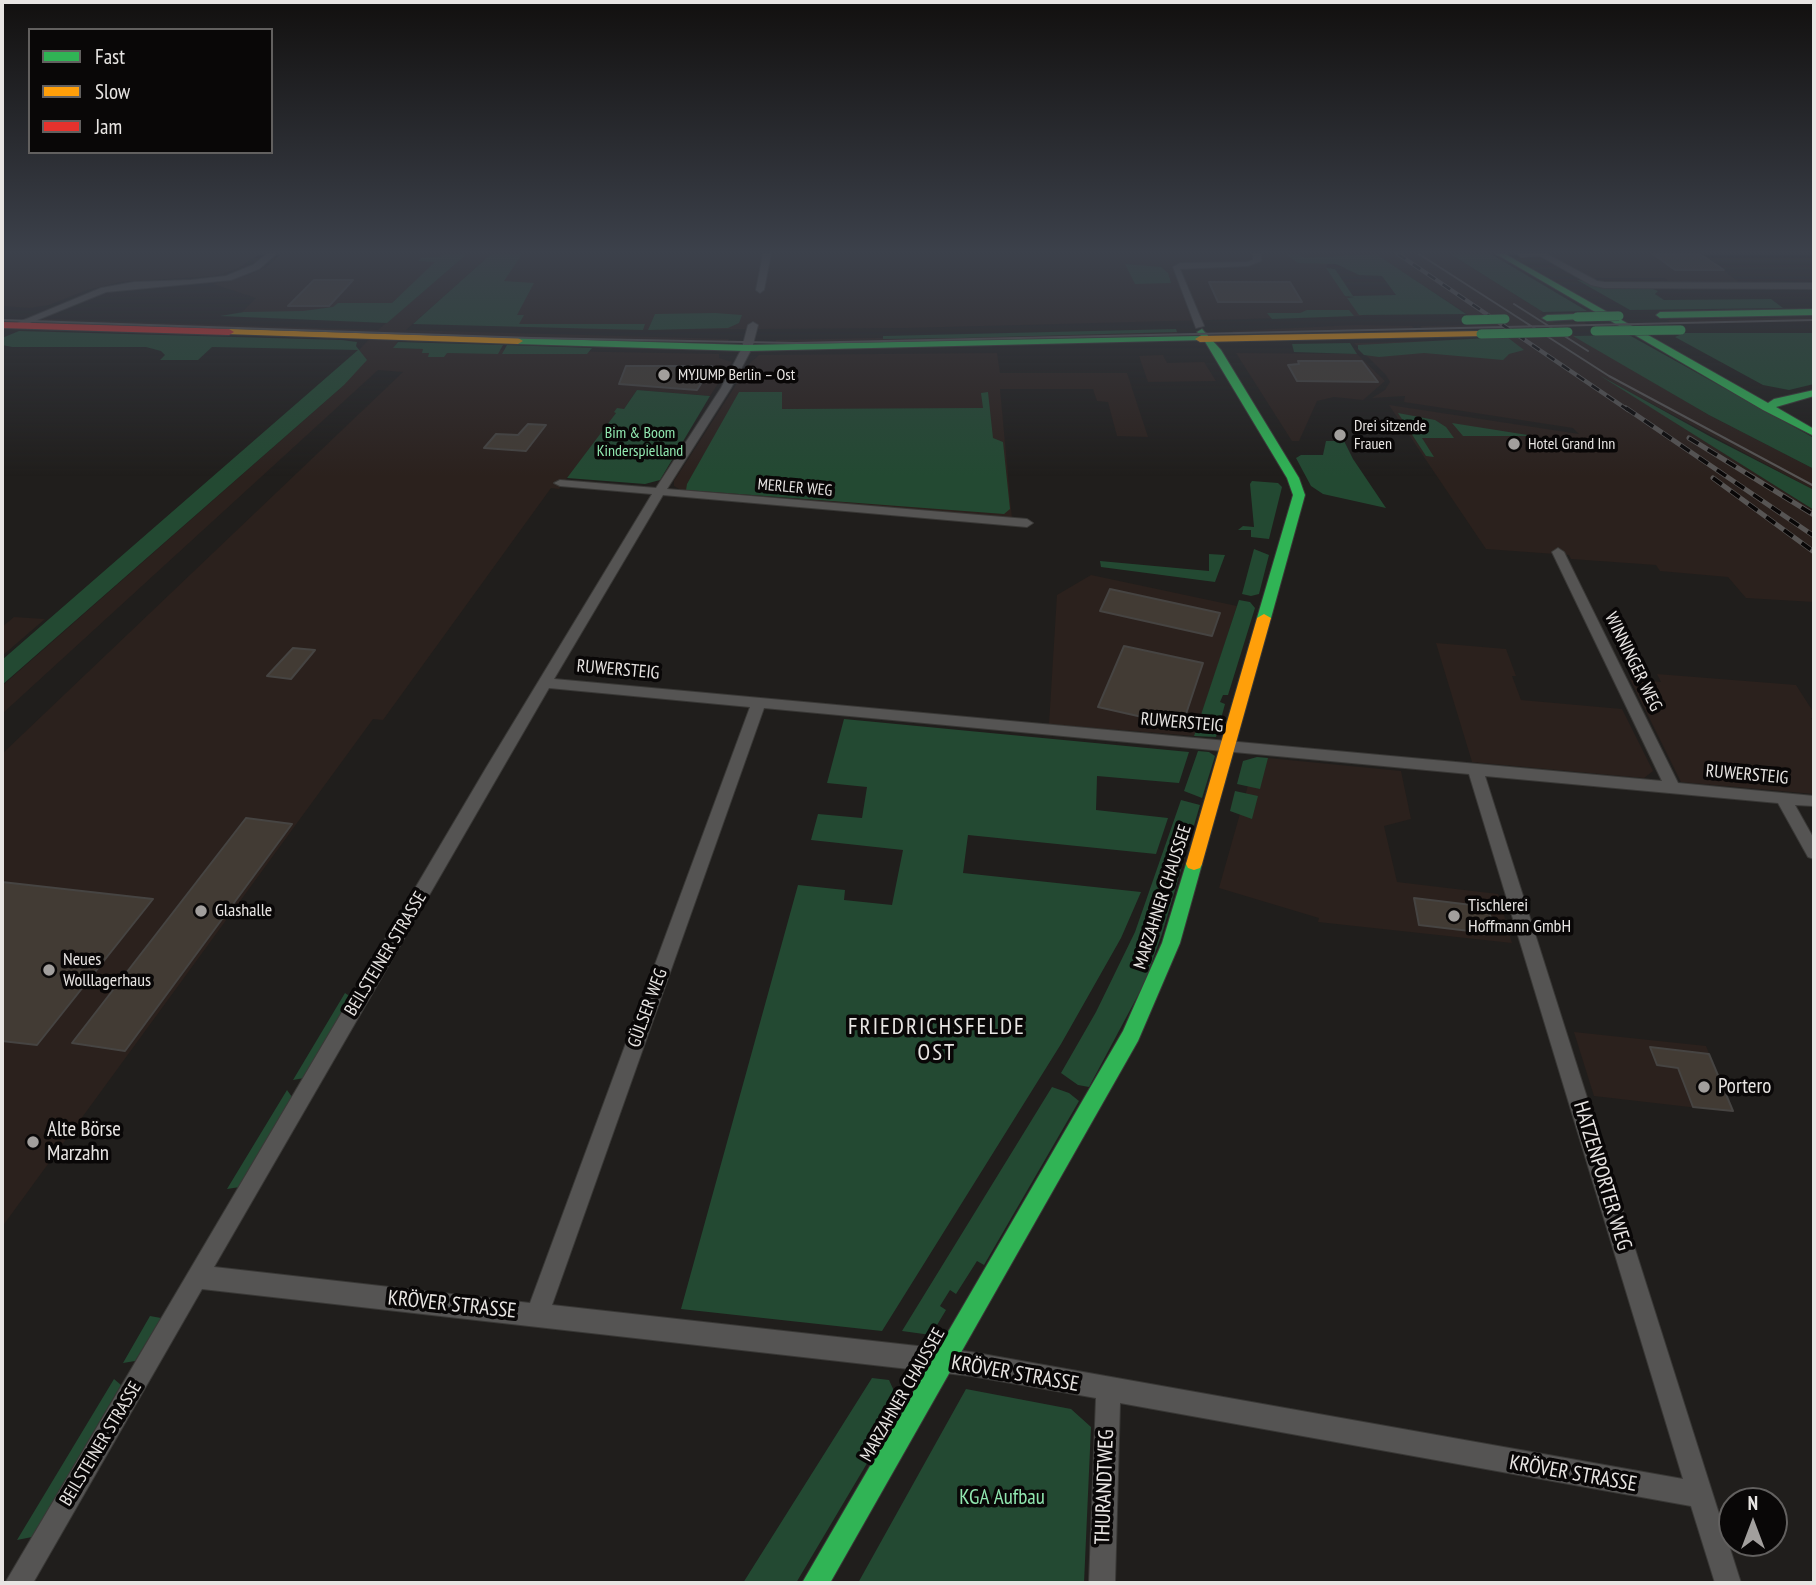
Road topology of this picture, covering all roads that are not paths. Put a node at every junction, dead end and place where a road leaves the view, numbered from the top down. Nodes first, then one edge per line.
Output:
1 (178, 328) edge
2 (292, 328) edge
3 (1122, 328) edge
4 (1200, 328) edge
5 (1637, 328) edge
6 (1645, 328) edge
7 (1771, 328) edge
8 (351, 331) junction
9 (750, 336) junction
10 (1209, 340) junction
11 (1814, 393) edge
12 (1814, 402) edge
13 (1779, 405) junction
14 (1814, 419) edge
15 (1814, 433) edge
16 (560, 482) dead end
17 (661, 492) junction
18 (1027, 523) dead end
19 (1558, 552) dead end
20 (546, 683) junction
21 (759, 703) junction
22 (1228, 747) junction
23 (1475, 769) junction
24 (1673, 788) junction
25 (1783, 798) junction
26 (1814, 801) edge
27 (1814, 853) edge
28 (199, 1277) junction
29 (537, 1314) junction
30 (945, 1362) junction
31 (1108, 1390) junction
32 (1700, 1495) junction
33 (18, 1583) edge
34 (815, 1583) edge
35 (1102, 1583) edge
36 (1728, 1583) edge

1 - 8 main road
2 - 8 main road
3 - 9 main road
4 - 10 main road, MARZAHNER CHAUSSEE
5 - 13 main road
6 - 13 main road
7 - 10 main road, bridge
8 - 9 main road
9 - 10 main road
9 - 17 street, BEILSTEINER STRASSE
10 - 22 main road, MARZAHNER CHAUSSEE
11 - 13 main road
12 - 13 main road
13 - 14 main road
13 - 15 main road
16 - 17 street, MERLER WEG
17 - 18 street, MERLER WEG
17 - 20 street, BEILSTEINER STRASSE
19 - 24 street, WINNINGER WEG
20 - 21 street, RUWERSTEIG
20 - 28 street, BEILSTEINER STRASSE
21 - 22 street, RUWERSTEIG
21 - 29 street, GÜLSER WEG
22 - 23 street, RUWERSTEIG
22 - 30 main road, MARZAHNER CHAUSSEE
23 - 24 street, RUWERSTEIG
23 - 32 street, HATZENPORTER WEG
24 - 25 street, RUWERSTEIG
25 - 26 street, RUWERSTEIG
25 - 27 street
28 - 29 street, KRÖVER STRASSE
28 - 33 street, BEILSTEINER STRASSE
29 - 30 street, KRÖVER STRASSE
30 - 31 street, KRÖVER STRASSE
30 - 34 main road, MARZAHNER CHAUSSEE
31 - 32 street, KRÖVER STRASSE
31 - 35 street, THURANDTWEG
32 - 36 street, HATZENPORTER WEG

